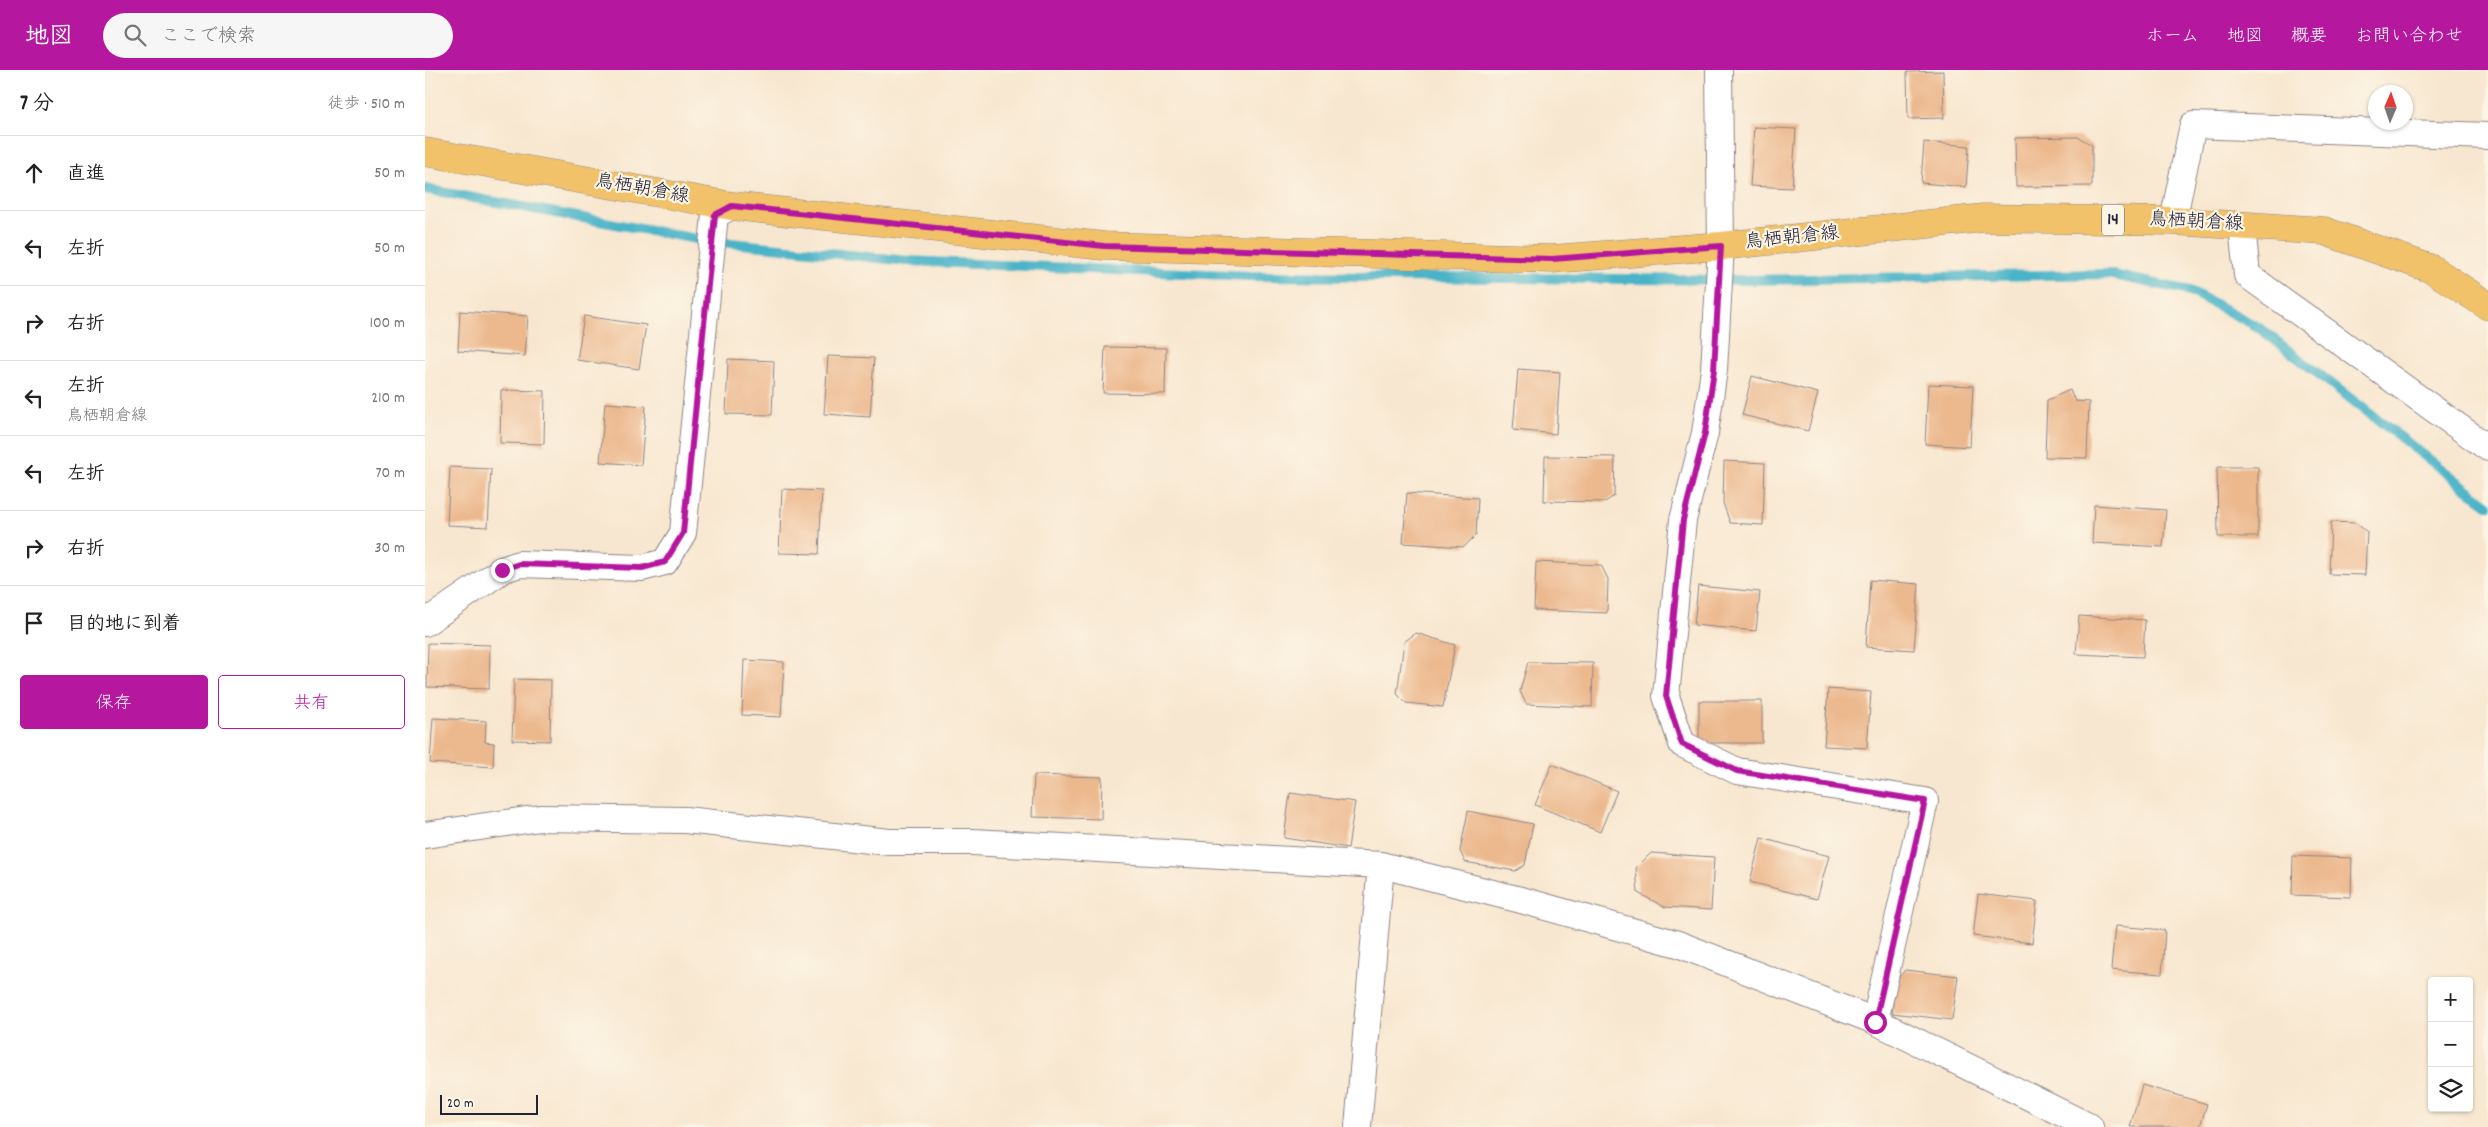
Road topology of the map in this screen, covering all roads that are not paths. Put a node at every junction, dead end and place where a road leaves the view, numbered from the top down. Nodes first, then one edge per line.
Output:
1 (1719, 70) edge
2 (2488, 136) edge
3 (425, 152) edge
4 (723, 211) junction
5 (2173, 221) junction
6 (2242, 226) junction
7 (1721, 246) junction
8 (2488, 306) edge
9 (2488, 448) edge
10 (425, 623) edge
11 (425, 835) edge
12 (1381, 865) junction
13 (1875, 1022) junction
14 (1358, 1127) edge
15 (2090, 1127) edge

1 - 7 street
2 - 5 street
3 - 4 main road, 鳥栖朝倉線 / 14
4 - 7 main road, 鳥栖朝倉線 / 14
4 - 10 street
5 - 6 main road, 鳥栖朝倉線 / 14
5 - 7 main road, 鳥栖朝倉線 / 14
6 - 8 main road, 鳥栖朝倉線 / 14
6 - 9 street
7 - 13 street
11 - 12 street
12 - 13 street
12 - 14 street
13 - 15 street

